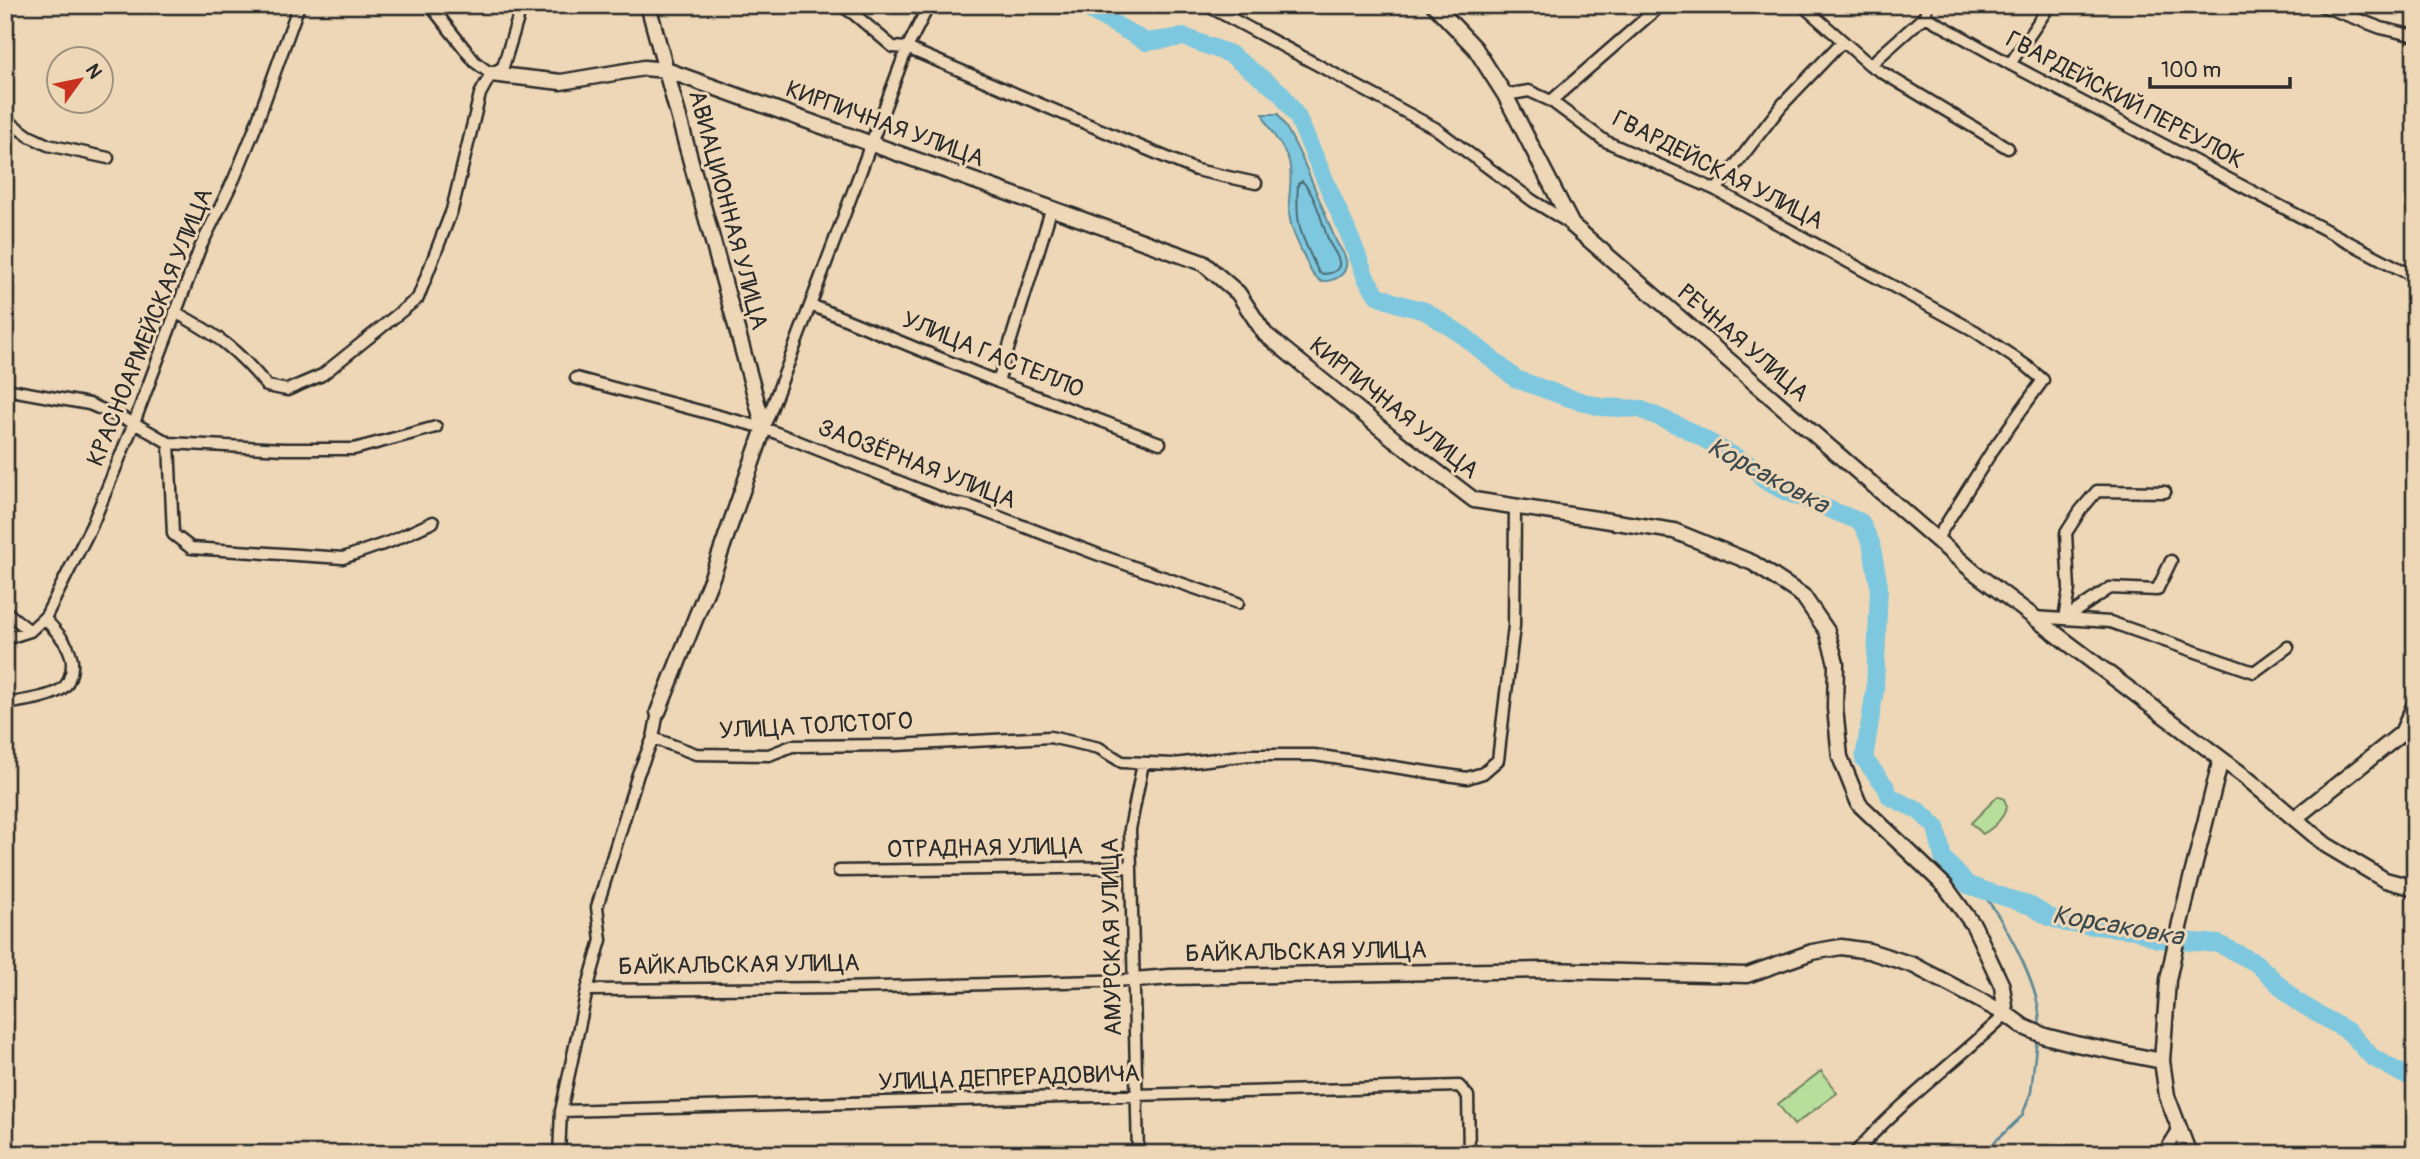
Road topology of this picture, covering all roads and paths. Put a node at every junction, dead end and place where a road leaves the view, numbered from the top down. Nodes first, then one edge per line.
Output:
1 (299, 5) edge
2 (430, 5) edge
3 (522, 5) edge
4 (648, 5) edge
5 (840, 5) edge
6 (929, 5) edge
7 (1206, 5) edge
8 (1434, 5) edge
9 (1661, 5) edge
10 (1802, 5) edge
11 (1927, 5) edge
12 (2050, 5) edge
13 (2320, 5) edge
14 (1924, 16) junction
15 (2415, 36) edge
16 (1842, 42) junction
17 (907, 48) junction
18 (2010, 64) junction
19 (1870, 65) junction
20 (666, 70) junction
21 (491, 74) junction
22 (1506, 95) junction
23 (1551, 101) junction
24 (5, 119) edge
25 (872, 143) junction
26 (2008, 148) dead end
27 (108, 158) dead end
28 (1256, 183) dead end
29 (1716, 190) junction
30 (1052, 207) junction
31 (1572, 225) junction
32 (2415, 277) edge
33 (811, 305) junction
34 (175, 312) junction
35 (576, 378) dead end
36 (998, 382) junction
37 (5, 389) edge
38 (134, 423) junction
39 (436, 427) dead end
40 (764, 428) junction
41 (169, 443) junction
42 (1160, 443) dead end
43 (2165, 492) dead end
44 (1516, 507) junction
45 (433, 522) dead end
46 (1936, 540) junction
47 (2171, 561) dead end
48 (1238, 603) dead end
49 (6, 610) edge
50 (2033, 617) junction
51 (44, 618) junction
52 (2064, 619) junction
53 (30, 631) junction
54 (5, 639) edge
55 (2288, 647) dead end
56 (5, 704) edge
57 (2415, 704) edge
58 (658, 712) joint
59 (653, 738) junction
60 (2221, 759) junction
61 (1143, 763) junction
62 (2295, 818) junction
63 (1131, 867) junction
64 (839, 871) dead end
65 (2415, 888) edge
66 (1134, 980) junction
67 (587, 990) junction
68 (2006, 1014) junction
69 (2162, 1060) junction
70 (1138, 1096) junction
71 (561, 1111) junction
72 (2178, 1130) junction
73 (559, 1154) edge
74 (1138, 1154) edge
75 (1469, 1154) edge
76 (1853, 1154) edge
77 (2163, 1154) edge
78 (2189, 1154) edge

1 - 34 street, КРАСНОАРМЕЙСКАЯ УЛИЦА
2 - 21 street
3 - 21 street
4 - 20 street, АВИАЦИОННАЯ УЛИЦА
5 - 17 street
6 - 17 street
7 - 31 street, РЕЧНАЯ УЛИЦА
8 - 22 street
9 - 23 street
10 - 16 street
11 - 14 street
12 - 18 street
13 - 15 street
14 - 18 street, ГВАРДЕЙСКИЙ ПЕРЕУЛОК
14 - 19 street
16 - 19 street
16 - 29 street
17 - 25 street
17 - 28 street
18 - 32 street, ГВАРДЕЙСКИЙ ПЕРЕУЛОК
19 - 26 street
20 - 21 street, КИРПИЧНАЯ УЛИЦА
20 - 25 street, КИРПИЧНАЯ УЛИЦА
20 - 40 street, АВИАЦИОННАЯ УЛИЦА
21 - 34 street
22 - 23 street, ГВАРДЕЙСКАЯ УЛИЦА
22 - 31 street
23 - 29 street, ГВАРДЕЙСКАЯ УЛИЦА
24 - 27 street
25 - 30 street, КИРПИЧНАЯ УЛИЦА
25 - 33 street
29 - 46 street, ГВАРДЕЙСКАЯ УЛИЦА
30 - 36 street
30 - 44 street, КИРПИЧНАЯ УЛИЦА
31 - 46 street, РЕЧНАЯ УЛИЦА
33 - 36 street, УЛИЦА ГАСТЕЛЛО
33 - 40 street
34 - 38 street, КРАСНОАРМЕЙСКАЯ УЛИЦА
35 - 40 street, ЗАОЗЁРНАЯ УЛИЦА
36 - 42 street, УЛИЦА ГАСТЕЛЛО
37 - 38 street
38 - 41 street
38 - 51 street, КРАСНОАРМЕЙСКАЯ УЛИЦА
39 - 41 street
40 - 48 street, ЗАОЗЁРНАЯ УЛИЦА
40 - 58 street
41 - 45 street
43 - 52 street
44 - 61 street, УЛИЦА ТОЛСТОГО
44 - 68 street, КИРПИЧНАЯ УЛИЦА
46 - 50 street, РЕЧНАЯ УЛИЦА
47 - 52 street
49 - 53 street
50 - 52 street
50 - 60 street, РЕЧНАЯ УЛИЦА
51 - 53 street, КРАСНОАРМЕЙСКАЯ УЛИЦА
51 - 56 street
52 - 55 street
53 - 54 street, КРАСНОАРМЕЙСКАЯ УЛИЦА
57 - 62 street
58 - 59 street
59 - 61 street, УЛИЦА ТОЛСТОГО
59 - 67 street
60 - 62 street, РЕЧНАЯ УЛИЦА
60 - 69 street
61 - 63 street, АМУРСКАЯ УЛИЦА
62 - 65 street, РЕЧНАЯ УЛИЦА
63 - 64 street, ОТРАДНАЯ УЛИЦА
63 - 66 street, АМУРСКАЯ УЛИЦА
66 - 67 street, БАЙКАЛЬСКАЯ УЛИЦА
66 - 68 street, БАЙКАЛЬСКАЯ УЛИЦА
66 - 70 street, АМУРСКАЯ УЛИЦА
67 - 71 street
68 - 69 street
68 - 76 street
69 - 72 street
70 - 71 street, УЛИЦА ДЕПРЕРАДОВИЧА
70 - 74 street, АМУРСКАЯ УЛИЦА
70 - 75 street, УЛИЦА ДЕПРЕРАДОВИЧА
71 - 73 street
72 - 77 street
72 - 78 street

